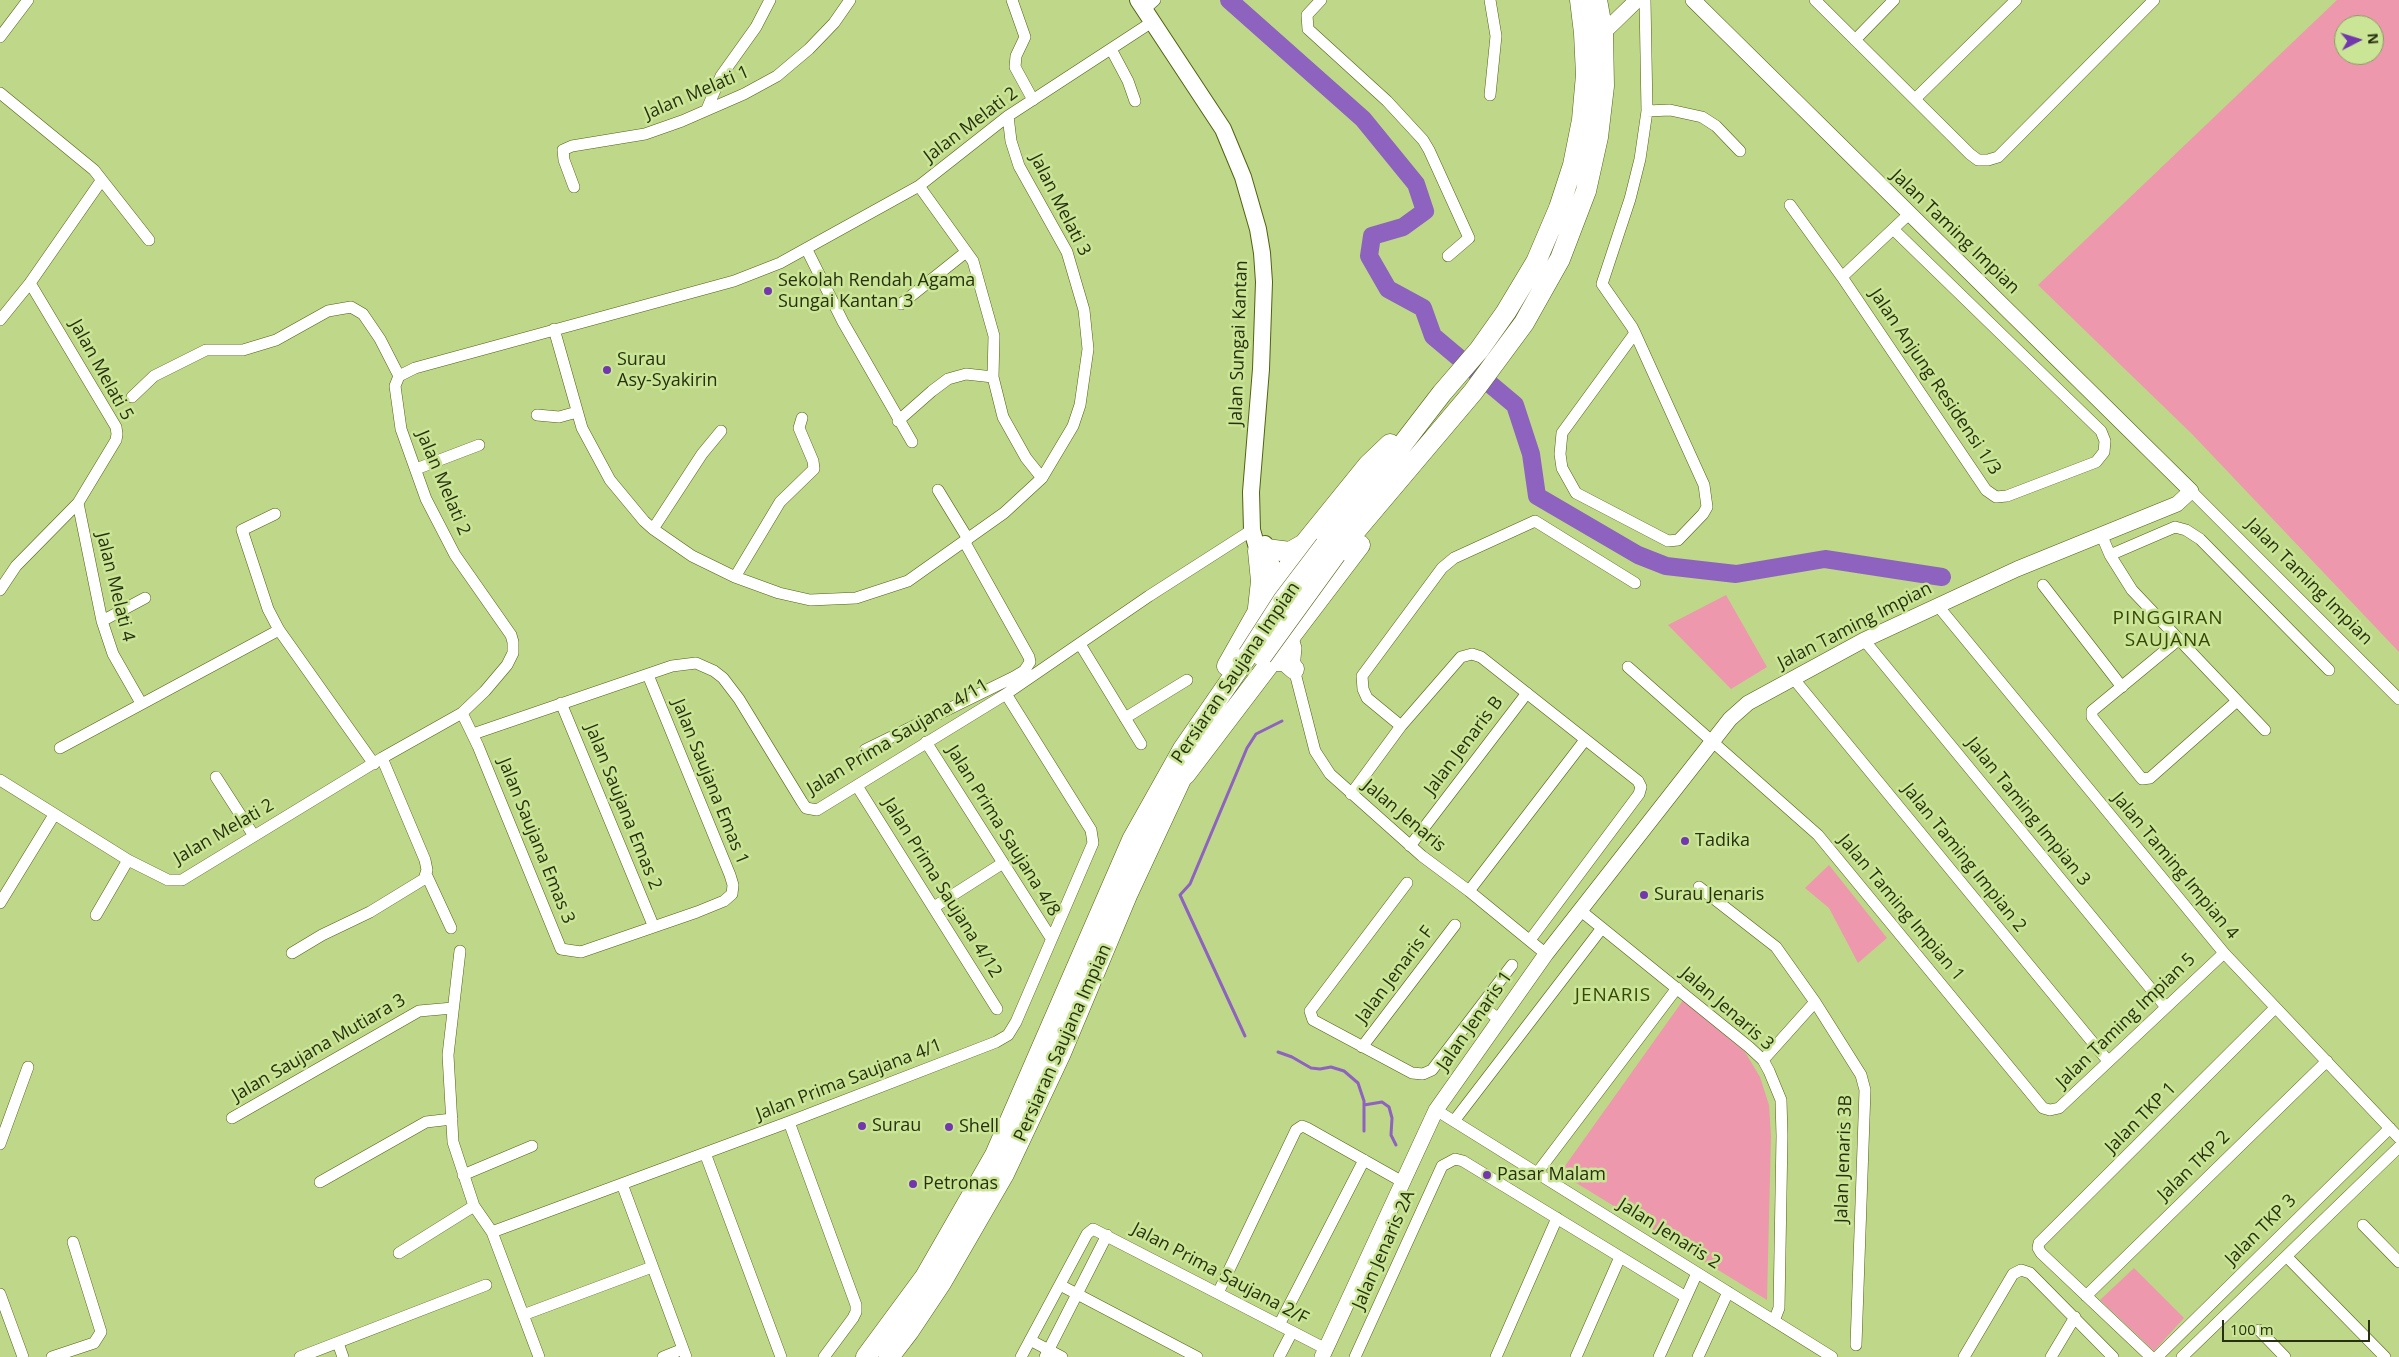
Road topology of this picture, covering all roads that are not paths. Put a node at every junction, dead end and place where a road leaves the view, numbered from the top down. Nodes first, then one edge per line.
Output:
1 (28, 0) edge
2 (770, 0) edge
3 (850, 0) edge
4 (1012, 0) edge
5 (1321, 0) edge
6 (1490, 0) edge
7 (1580, 0) edge
8 (1597, 0) edge
9 (1637, 0) edge
10 (1645, 0) edge
11 (1692, 0) edge
12 (1815, 0) edge
13 (1894, 0) edge
14 (2016, 0) edge
15 (2154, 0) edge
16 (1148, 8) edge
17 (1603, 33) junction
18 (0, 37) edge
19 (1855, 40) junction
20 (1111, 49) junction
21 (0, 93) edge
22 (1490, 96) dead end
23 (1915, 99) junction
24 (1034, 100) junction
25 (1135, 101) dead end
26 (707, 109) junction
27 (1647, 111) junction
28 (1008, 116) junction
29 (1740, 151) dead end
30 (101, 181) junction
31 (918, 186) junction
32 (574, 187) dead end
33 (1790, 205) dead end
34 (1909, 214) junction
35 (1894, 230) junction
36 (149, 240) dead end
37 (807, 250) junction
38 (966, 252) junction
39 (1448, 256) dead end
40 (1842, 277) junction
41 (30, 283) junction
42 (901, 304) dead end
43 (0, 320) edge
44 (554, 329) junction
45 (1635, 333) junction
46 (399, 376) junction
47 (993, 377) junction
48 (1448, 386) junction
49 (1476, 394) junction
50 (132, 398) dead end
51 (577, 412) junction
52 (537, 415) dead end
53 (802, 418) dead end
54 (898, 421) junction
55 (721, 431) dead end
56 (912, 442) dead end
57 (479, 445) dead end
58 (416, 469) junction
59 (1042, 478) junction
60 (938, 490) dead end
61 (2191, 491) junction
62 (78, 503) junction
63 (1252, 509) junction
64 (275, 514) dead end
65 (653, 529) junction
66 (1252, 530) junction
67 (2101, 534) junction
68 (966, 540) junction
69 (1304, 544) junction
70 (1262, 550) junction
71 (1330, 550) junction
72 (2110, 554) junction
73 (735, 577) junction
74 (1635, 583) dead end
75 (2043, 585) dead end
76 (1274, 589) junction
77 (0, 590) edge
78 (145, 598) dead end
79 (1938, 606) junction
80 (1257, 613) junction
81 (102, 621) junction
82 (279, 630) junction
83 (1288, 639) junction
84 (1864, 640) junction
85 (2178, 640) junction
86 (1080, 644) junction
87 (1260, 659) junction
88 (1628, 667) dead end
89 (1294, 668) junction
90 (2329, 670) dead end
91 (648, 675) junction
92 (1793, 678) junction
93 (1187, 680) dead end
94 (2122, 687) junction
95 (1527, 693) junction
96 (1006, 694) junction
97 (2399, 699) edge
98 (2237, 701) junction
99 (561, 702) junction
100 (141, 703) junction
101 (462, 713) junction
102 (1125, 718) junction
103 (1401, 726) junction
104 (2265, 730) dead end
105 (473, 734) junction
106 (1585, 740) junction
107 (1712, 740) junction
108 (926, 742) junction
109 (1140, 744) dead end
110 (60, 748) dead end
111 (1183, 749) junction
112 (865, 750) dead end
113 (378, 761) junction
114 (216, 777) dead end
115 (0, 780) edge
116 (857, 786) junction
117 (1351, 794) junction
118 (54, 815) junction
119 (254, 836) junction
120 (1410, 846) junction
121 (128, 860) junction
122 (1003, 862) junction
123 (426, 874) junction
124 (1407, 883) dead end
125 (1700, 886) dead end
126 (1469, 891) junction
127 (0, 903) edge
128 (934, 907) junction
129 (1581, 911) junction
130 (96, 915) dead end
131 (653, 925) junction
132 (1455, 925) dead end
133 (451, 928) dead end
134 (1602, 928) junction
135 (1051, 938) junction
136 (1530, 940) junction
137 (460, 951) dead end
138 (292, 953) dead end
139 (2224, 953) junction
140 (1546, 954) junction
141 (1512, 965) dead end
142 (1677, 988) junction
143 (1815, 1002) junction
144 (1481, 1006) junction
145 (2165, 1006) junction
146 (453, 1008) junction
147 (2275, 1008) junction
148 (997, 1009) dead end
149 (1499, 1019) junction
150 (1362, 1047) junction
151 (1763, 1060) junction
152 (2108, 1061) junction
153 (2327, 1061) junction
154 (28, 1067) dead end
155 (1436, 1110) junction
156 (2050, 1110) joint
157 (232, 1118) dead end
158 (452, 1119) junction
159 (789, 1122) junction
160 (1454, 1122) junction
161 (2390, 1128) junction
162 (2399, 1138) edge
163 (0, 1144) edge
164 (532, 1146) dead end
165 (2398, 1150) edge
166 (704, 1153) junction
167 (1364, 1160) junction
168 (1537, 1173) junction
169 (463, 1176) junction
170 (1401, 1181) junction
171 (320, 1182) dead end
172 (622, 1184) junction
173 (474, 1206) junction
174 (1557, 1218) junction
175 (2363, 1226) dead end
176 (492, 1232) junction
177 (1103, 1233) junction
178 (73, 1242) dead end
179 (399, 1253) dead end
180 (1620, 1257) junction
181 (2287, 1257) junction
182 (2399, 1262) edge
183 (652, 1266) junction
184 (1697, 1273) junction
185 (486, 1285) dead end
186 (1060, 1285) junction
187 (1728, 1292) junction
188 (1218, 1293) junction
189 (0, 1294) edge
190 (1077, 1294) junction
191 (2086, 1296) junction
192 (1686, 1297) junction
193 (523, 1315) junction
194 (2075, 1317) junction
195 (1774, 1321) junction
196 (1279, 1325) junction
197 (2259, 1330) dead end
198 (1292, 1332) junction
199 (1030, 1340) junction
200 (338, 1342) junction
201 (1856, 1345) dead end
202 (684, 1353) edge
203 (1047, 1353) edge
204 (1324, 1353) edge
205 (23, 1357) edge
206 (52, 1357) edge
207 (300, 1357) edge
208 (344, 1357) edge
209 (539, 1357) edge
210 (663, 1357) edge
211 (781, 1357) edge
212 (824, 1357) edge
213 (866, 1357) edge
214 (890, 1357) edge
215 (1021, 1357) edge
216 (1062, 1357) edge
217 (1197, 1357) edge
218 (1280, 1357) edge
219 (1355, 1357) edge
220 (1496, 1357) edge
221 (1576, 1357) edge
222 (1660, 1357) edge
223 (1698, 1357) edge
224 (1832, 1357) edge
225 (1964, 1357) edge
226 (2051, 1357) edge
227 (2112, 1357) edge
228 (2151, 1357) edge
229 (2157, 1357) edge
230 (2183, 1357) edge
231 (2285, 1357) edge
232 (2385, 1357) edge

1 - 18 street
2 - 26 street
3 - 26 street, Jalan Melati 1
4 - 24 street
5 - 39 street
6 - 22 street
7 - 48 highway, Persiaran Saujana Impian
8 - 17 highway
9 - 17 street
10 - 27 street
11 - 34 street, Jalan Taming Impian
12 - 19 street
13 - 19 street
14 - 23 street
15 - 23 street
16 - 20 street, Jalan Melati 2
16 - 63 main road, Jalan Sungai Kantan
17 - 49 highway
19 - 23 street
20 - 24 street, Jalan Melati 2
20 - 25 street
21 - 30 street
24 - 28 street, Jalan Melati 2
26 - 32 street, Jalan Melati 1
27 - 29 street
27 - 45 street
28 - 31 street, Jalan Melati 2
28 - 59 street, Jalan Melati 3
30 - 36 street
30 - 41 street
31 - 37 street, Jalan Melati 2
31 - 38 street
33 - 40 street, Jalan Anjung Residensi 1/3
34 - 35 street
34 - 61 street, Jalan Taming Impian
35 - 40 street
35 - 40 street, Jalan Anjung Residensi 1/3
37 - 44 street, Jalan Melati 2
37 - 54 street
38 - 42 street
38 - 47 street
41 - 43 street
41 - 62 street, Jalan Melati 5
44 - 46 street, Jalan Melati 2
44 - 51 street, Jalan Melati 3
45 - 45 street
46 - 50 street
46 - 58 street, Jalan Melati 2
47 - 54 street
47 - 59 street
48 - 69 highway
48 - 71 highway, Persiaran Saujana Impian
49 - 71 highway, Persiaran Saujana Impian
49 - 83 highway
51 - 52 street
51 - 65 street, Jalan Melati 3
53 - 73 street
54 - 56 street
55 - 65 street
57 - 58 street
58 - 101 street, Jalan Melati 2
59 - 68 street, Jalan Melati 3
60 - 68 street
61 - 67 street, Jalan Taming Impian
61 - 97 street, Jalan Taming Impian
62 - 77 street, Jalan Melati 5
62 - 81 street, Jalan Melati 4
63 - 66 main road, Jalan Sungai Kantan
63 - 70 main road, Jalan Sungai Kantan
64 - 82 street
65 - 73 street, Jalan Melati 3
66 - 70 main road, Jalan Sungai Kantan
66 - 86 street, Jalan Prima Saujana 4/11
67 - 72 street
67 - 79 street, Jalan Taming Impian
68 - 73 street, Jalan Melati 3
68 - 112 street
69 - 70 highway
69 - 76 highway
70 - 76 main road, Jalan Sungai Kantan
70 - 80 highway
71 - 87 highway, Persiaran Saujana Impian, bridge
72 - 85 street
72 - 90 street
74 - 103 street
75 - 94 street
76 - 80 highway
76 - 83 main road, Jalan Sungai Kantan
78 - 81 street
79 - 84 street, Jalan Taming Impian
79 - 139 street, Jalan Taming Impian 4
80 - 111 highway
81 - 100 street, Jalan Melati 4
82 - 100 street
82 - 113 street
83 - 87 highway
83 - 89 street, Jalan Jenaris
84 - 92 street, Jalan Taming Impian
84 - 145 street, Jalan Taming Impian 3
85 - 94 street
85 - 98 street
86 - 96 street, Jalan Prima Saujana 4/11
86 - 102 street
87 - 89 highway
87 - 111 highway, Persiaran Saujana Impian
87 - 214 highway, Persiaran Saujana Impian
88 - 107 street, Jalan Taming Impian 1
89 - 117 street, Jalan Jenaris
91 - 99 street, Jalan Prima Saujana 4/11
91 - 116 street, Jalan Prima Saujana 4/11
91 - 131 street, Jalan Saujana Emas 1
92 - 107 street, Jalan Taming Impian
92 - 152 street, Jalan Taming Impian 2
93 - 102 street
94 - 98 street
95 - 103 street
95 - 106 street
95 - 120 street, Jalan Jenaris B
96 - 108 street, Jalan Prima Saujana 4/11
96 - 135 street, Jalan Prima Saujana 4/1
98 - 104 street
99 - 105 street, Jalan Prima Saujana 4/11
99 - 131 street, Jalan Saujana Emas 2
100 - 110 street
101 - 105 street
101 - 113 street, Jalan Melati 2
102 - 109 street
103 - 117 street
105 - 131 street, Jalan Saujana Emas 3
106 - 126 street
106 - 136 street
107 - 129 street, Jalan Jenaris 1
107 - 156 street, Jalan Taming Impian 1
108 - 116 street, Jalan Prima Saujana 4/11
108 - 122 street, Jalan Prima Saujana 4/8
111 - 213 highway, Persiaran Saujana Impian
113 - 119 street, Jalan Melati 2
113 - 123 street
114 - 119 street
115 - 118 street
116 - 128 street, Jalan Prima Saujana 4/12
117 - 120 street, Jalan Jenaris
118 - 121 street
118 - 127 street
119 - 121 street, Jalan Melati 2
120 - 126 street, Jalan Jenaris
121 - 130 street
122 - 128 street
122 - 135 street, Jalan Prima Saujana 4/8
123 - 133 street
123 - 138 street
124 - 150 street
125 - 143 street, Jalan Jenaris 3B
126 - 136 street, Jalan Jenaris
128 - 148 street, Jalan Prima Saujana 4/12
129 - 134 street, Jalan Jenaris 3
129 - 140 street, Jalan Jenaris 1
132 - 150 street, Jalan Jenaris F
134 - 142 street, Jalan Jenaris 3
134 - 160 street
135 - 159 street, Jalan Prima Saujana 4/1
136 - 140 street, Jalan Jenaris
137 - 146 street
139 - 145 street, Jalan Taming Impian 5
139 - 147 street, Jalan Taming Impian 4
140 - 149 street, Jalan Jenaris 1
141 - 144 street
142 - 151 street, Jalan Jenaris 3
142 - 168 street
143 - 151 street
143 - 201 street, Jalan Jenaris 3B
144 - 149 street
144 - 150 street
145 - 152 street, Jalan Taming Impian 5
146 - 157 street, Jalan Saujana Mutiara 3
146 - 158 street
147 - 153 street, Jalan Taming Impian 4
147 - 191 street, Jalan TKP 1
149 - 155 street, Jalan Jenaris 1
151 - 195 street, Jalan Jenaris 3
152 - 156 street, Jalan Taming Impian 5
153 - 161 street, Jalan Taming Impian 4
153 - 191 street, Jalan TKP 2
154 - 163 street
155 - 160 street, Jalan Jenaris 2
155 - 170 street, Jalan Jenaris 1
158 - 169 street
158 - 171 street
159 - 166 street, Jalan Prima Saujana 4/1
159 - 212 street
160 - 168 street, Jalan Jenaris 2
161 - 162 street, Jalan Taming Impian 4
161 - 229 street, Jalan TKP 3
164 - 169 street
165 - 181 street
166 - 172 street, Jalan Prima Saujana 4/1
166 - 211 street
167 - 170 street
167 - 188 street
167 - 196 street
168 - 184 street, Jalan Jenaris 2
169 - 173 street
170 - 204 street, Jalan Jenaris 1
172 - 176 street, Jalan Prima Saujana 4/1
172 - 183 street
173 - 176 street
173 - 179 street
174 - 180 street
174 - 219 street, Jalan Jenaris 2A
174 - 220 street
175 - 182 street
176 - 193 street
177 - 186 street
177 - 188 street, Jalan Prima Saujana 2/F
177 - 190 street
178 - 206 street
180 - 192 street
180 - 221 street
181 - 230 street
181 - 232 street
183 - 193 street
183 - 202 street
184 - 187 street, Jalan Jenaris 2
184 - 192 street
185 - 200 street
186 - 190 street
186 - 199 street
187 - 195 street, Jalan Jenaris 2
187 - 223 street
188 - 196 street, Jalan Prima Saujana 2/F
189 - 205 street
190 - 203 street
190 - 217 street
191 - 228 street
192 - 222 street
193 - 209 street
194 - 225 street
194 - 226 street
194 - 227 street
195 - 224 street, Jalan Jenaris 2
196 - 198 street, Jalan Prima Saujana 2/F
197 - 231 street
198 - 204 street, Jalan Prima Saujana 2/F
198 - 218 street
199 - 203 street
199 - 215 street
200 - 207 street
200 - 208 street
202 - 210 street
203 - 216 street

